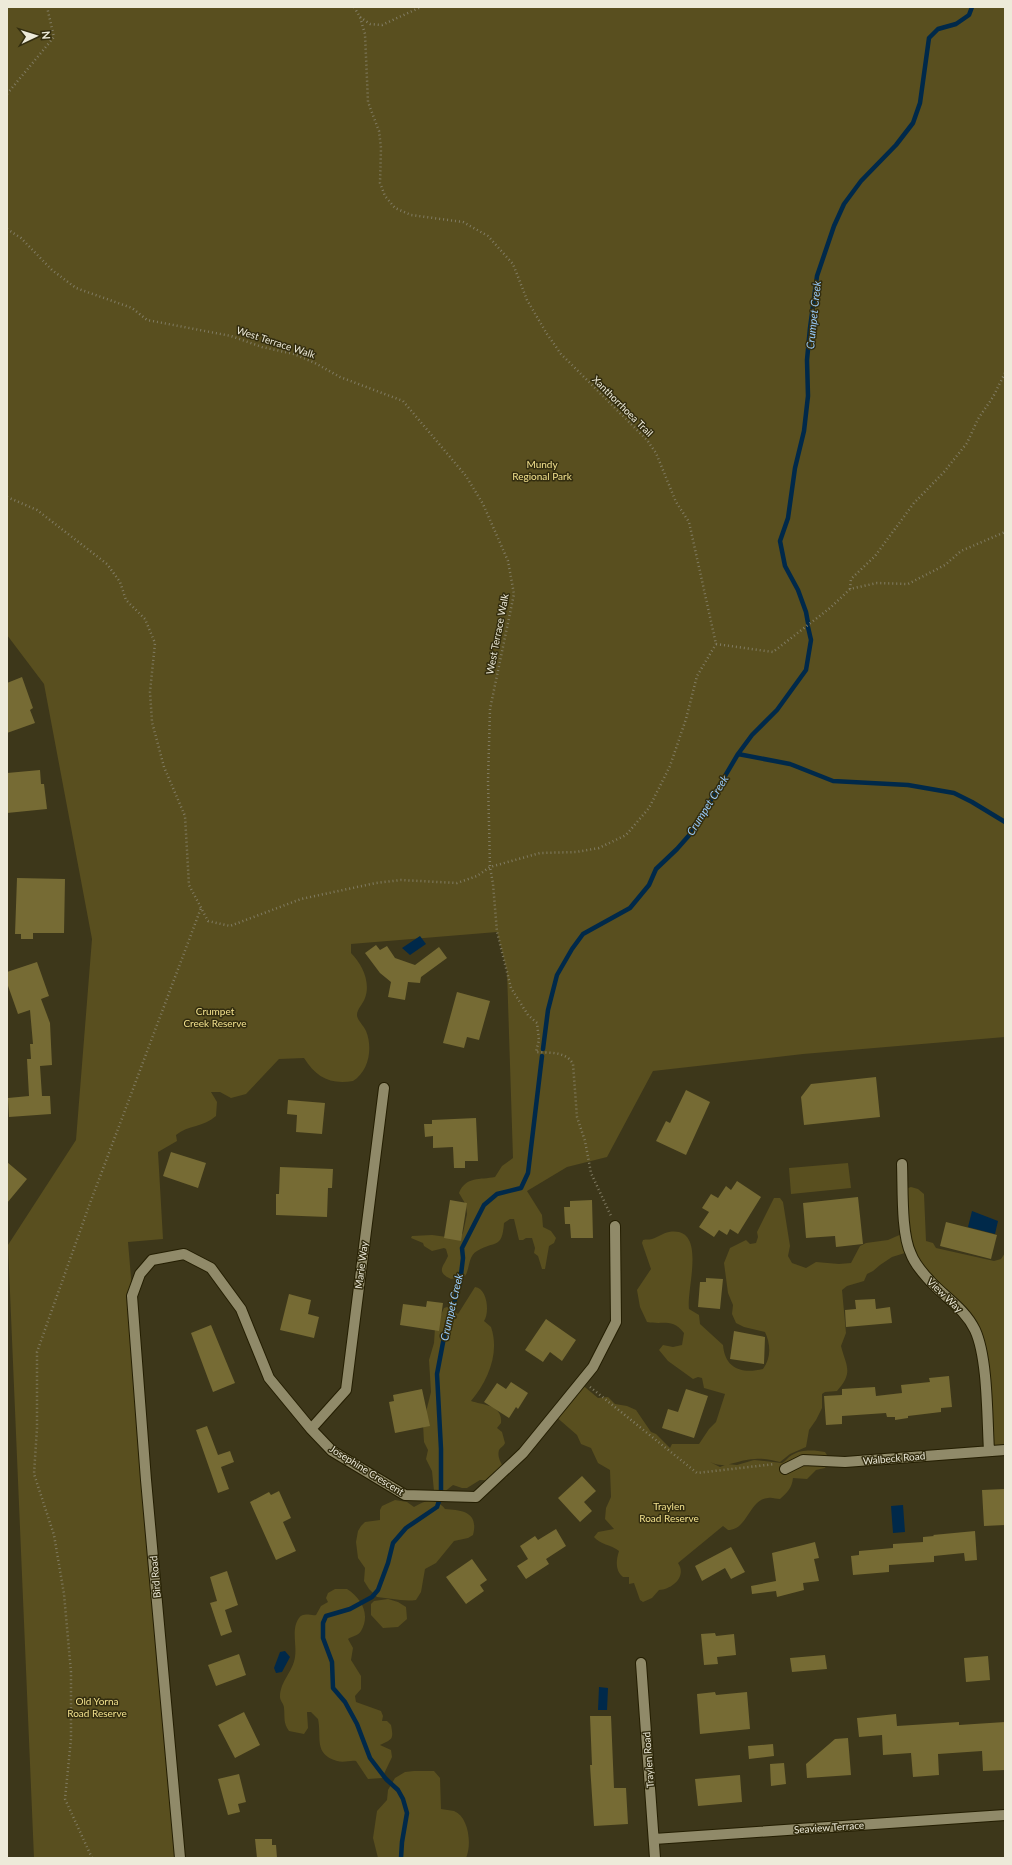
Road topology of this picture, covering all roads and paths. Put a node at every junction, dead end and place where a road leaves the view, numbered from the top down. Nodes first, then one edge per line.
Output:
1 (47, 7) edge
2 (354, 7) edge
3 (421, 7) edge
4 (360, 17) junction
5 (7, 94) edge
6 (7, 229) edge
7 (1005, 373) edge
8 (7, 497) edge
9 (1005, 532) edge
10 (850, 589) junction
11 (716, 644) junction
12 (490, 867) junction
13 (201, 908) junction
14 (384, 1088) dead end
15 (902, 1164) dead end
16 (615, 1226) joint
17 (132, 1296) joint
18 (582, 1381) junction
19 (311, 1429) junction
20 (989, 1450) junction
21 (1005, 1450) edge
22 (785, 1470) joint
23 (641, 1663) dead end
24 (1005, 1815) edge
25 (654, 1839) junction
26 (92, 1858) edge
27 (180, 1858) edge
28 (655, 1858) edge

1 - 5 path
2 - 4 path, Xanthorrhoea Trail
3 - 4 path
4 - 11 path, Xanthorrhoea Trail
6 - 12 path, West Terrace Walk
7 - 10 path
8 - 13 path
9 - 10 path
10 - 11 path
11 - 12 path
12 - 13 path
12 - 16 path, West Terrace Walk
13 - 26 path
14 - 19 street, Marie Way
15 - 20 street, View Way
16 - 18 street, Josephine Crescent
17 - 19 street, Josephine Crescent
17 - 27 street, Bird Road
18 - 19 street, Josephine Crescent
18 - 22 path
20 - 21 street, Walbeck Road
20 - 22 street, Walbeck Road
23 - 25 street, Traylen Road
24 - 25 street, Seaview Terrace
25 - 28 street, Traylen Road

